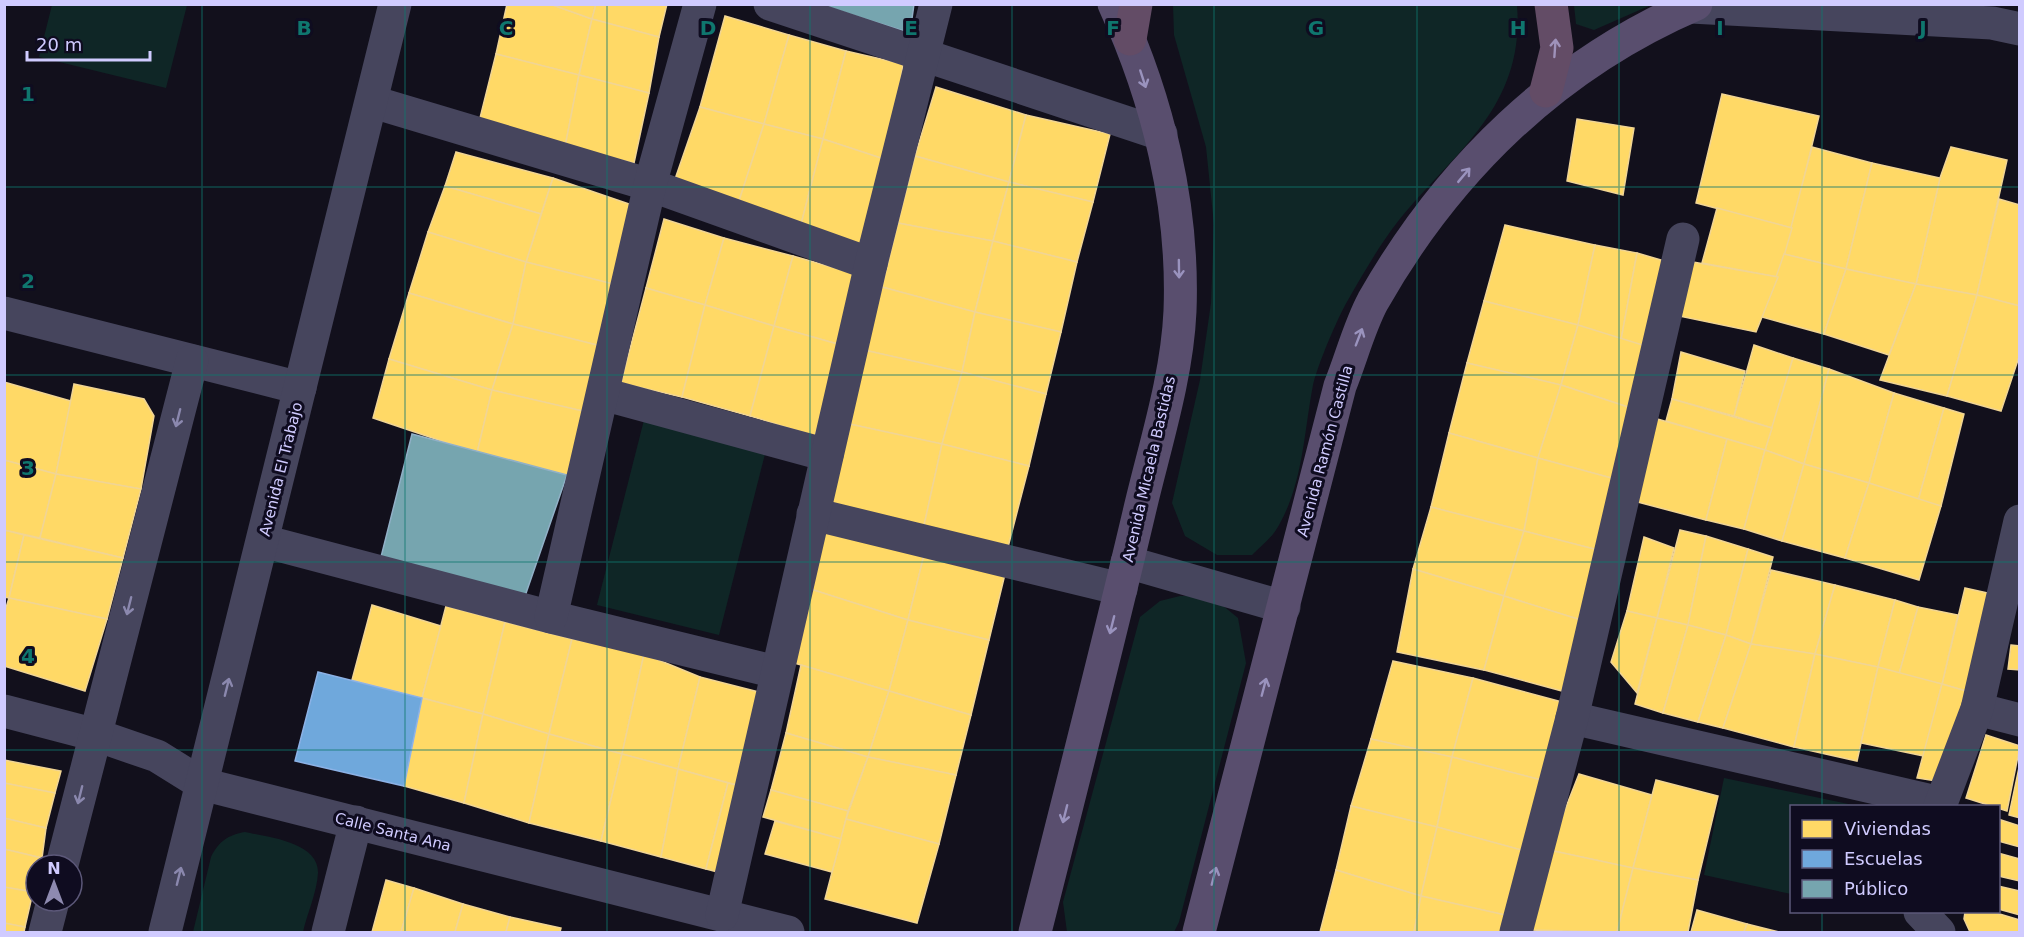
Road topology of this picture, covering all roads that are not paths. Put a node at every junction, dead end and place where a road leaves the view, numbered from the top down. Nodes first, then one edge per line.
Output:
1 (395, 4) edge
2 (700, 4) edge
3 (770, 4) edge
4 (936, 4) edge
5 (1114, 4) edge
6 (1136, 4) edge
7 (1551, 4) edge
8 (1694, 6) edge
9 (2019, 29) edge
10 (1130, 39) junction
11 (924, 56) junction
12 (1546, 91) junction
13 (373, 102) junction
14 (1161, 134) junction
15 (650, 185) junction
16 (1683, 239) dead end
17 (871, 264) junction
18 (4, 313) edge
19 (192, 361) junction
20 (300, 388) junction
21 (603, 394) junction
22 (827, 455) junction
23 (813, 514) junction
24 (2019, 521) edge
25 (263, 541) junction
26 (1124, 576) junction
27 (1284, 607) junction
28 (550, 617) junction
29 (776, 672) junction
30 (1977, 709) junction
31 (4, 711) edge
32 (1572, 718) junction
33 (2019, 720) edge
34 (96, 735) junction
35 (202, 784) junction
36 (1941, 805) edge
37 (356, 822) junction
38 (65, 853) edge
39 (50, 913) edge
40 (1921, 913) edge
41 (722, 915) junction
42 (45, 933) edge
43 (165, 933) edge
44 (328, 933) edge
45 (788, 933) edge
46 (1035, 933) edge
47 (1199, 933) edge
48 (1516, 933) edge
49 (1939, 933) edge

1 - 13 street, Avenida El Trabajo
2 - 15 street
3 - 11 street
4 - 11 street
5 - 10 main road, Avenida Micaela Bastidas
6 - 10 highway
12 -> 7 highway
8 - 9 street
8 - 12 main road, Avenida Ramón Castilla
10 -> 14 main road, Avenida Micaela Bastidas
11 - 14 street
11 - 17 street
27 -> 12 main road, Avenida Ramón Castilla
13 - 15 street
13 - 20 street, Avenida El Trabajo
14 -> 26 main road, Avenida Micaela Bastidas
15 - 17 street
15 - 21 street
16 - 32 street
17 - 22 street
18 - 19 street
19 - 20 street
19 -> 34 street
20 - 25 street, Avenida El Trabajo
21 - 22 street
21 - 28 street
22 - 23 street
23 - 26 street
23 - 29 street
24 - 30 street
25 - 28 street
35 -> 25 street, Avenida El Trabajo
26 - 27 street
26 -> 46 main road, Avenida Micaela Bastidas
47 -> 27 main road, Avenida Ramón Castilla
28 - 29 street
29 - 41 street
30 - 33 street
30 - 36 street
31 - 34 street, Calle Santa Ana
32 - 36 street
32 - 48 street
34 - 35 street, Calle Santa Ana
34 -> 38 street
35 - 37 street, Calle Santa Ana
43 -> 35 street, Avenida El Trabajo
37 - 41 street, Calle Santa Ana
37 - 44 street
39 - 42 street
40 - 49 street
41 - 45 street, Calle Santa Ana

